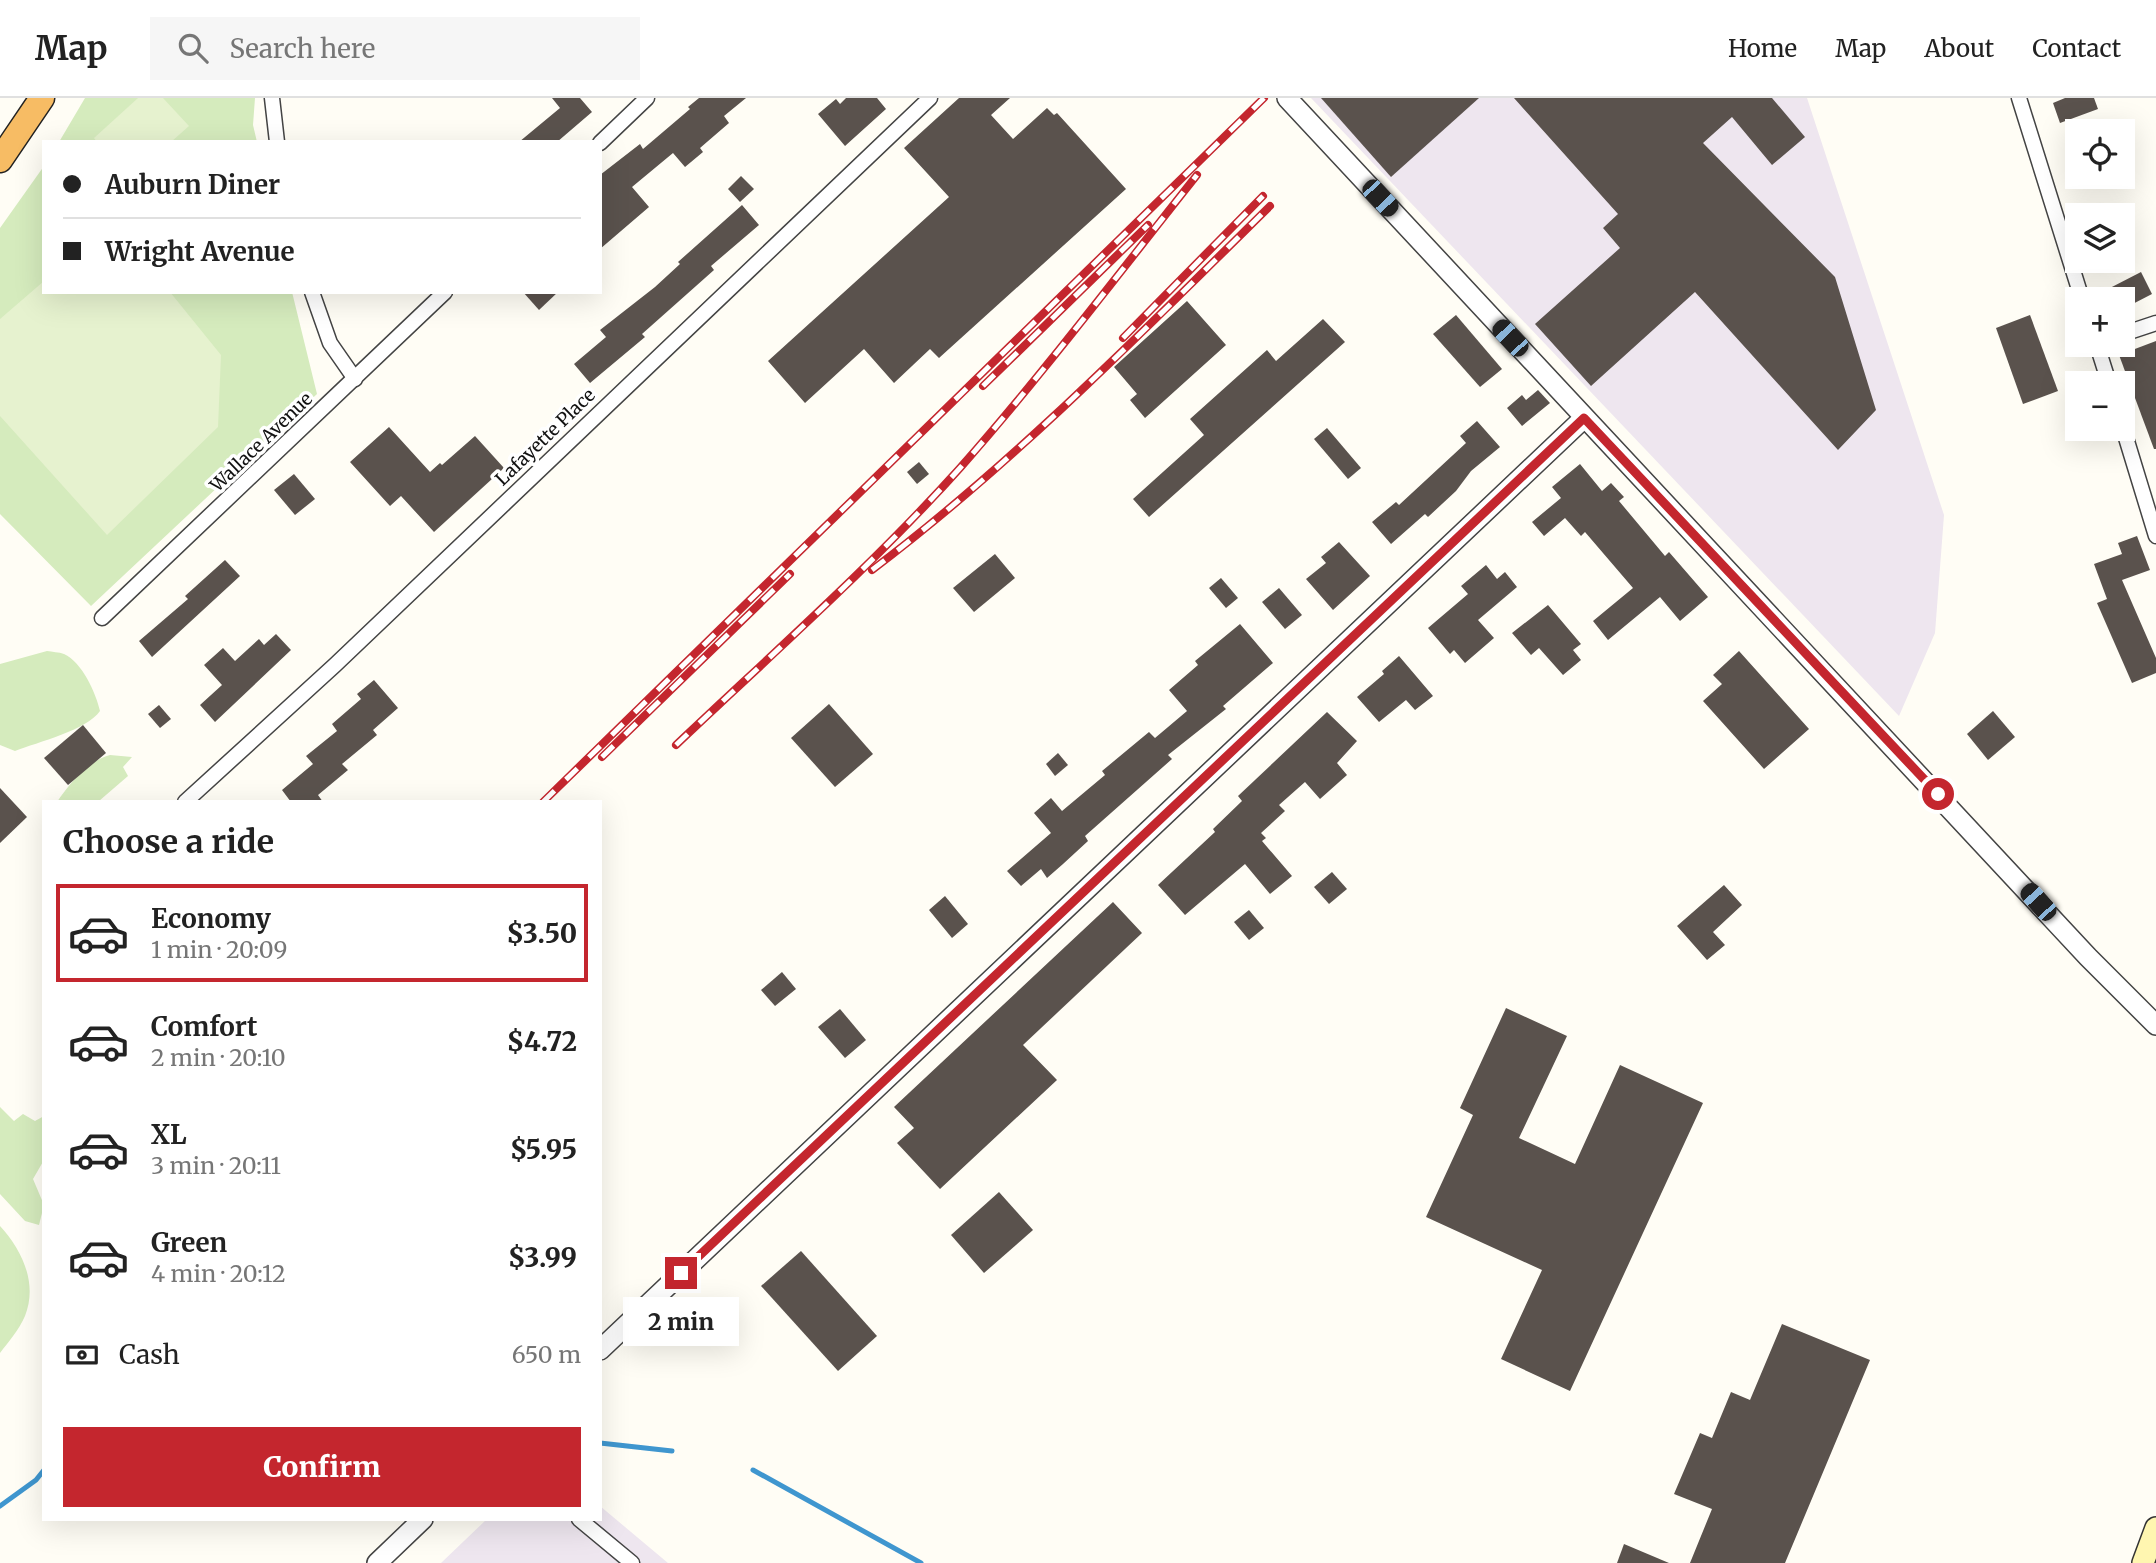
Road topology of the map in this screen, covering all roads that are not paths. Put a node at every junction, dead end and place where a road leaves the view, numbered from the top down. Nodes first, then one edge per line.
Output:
1 (42, 98) edge
2 (272, 98) edge
3 (647, 98) edge
4 (930, 98) edge
5 (1287, 98) edge
6 (2019, 98) edge
7 (277, 140) edge
8 (602, 141) edge
9 (0, 160) edge
10 (2078, 287) edge
11 (313, 294) edge
12 (443, 294) edge
13 (2156, 323) edge
14 (2135, 330) edge
15 (355, 379) junction
16 (1584, 418) junction
17 (2127, 441) edge
18 (2156, 536) edge
19 (102, 618) dead end
20 (187, 800) edge
21 (2156, 1025) edge
22 (602, 1348) edge
23 (421, 1521) edge
24 (581, 1521) edge
25 (2156, 1528) edge
26 (377, 1563) edge
27 (632, 1563) edge
28 (2143, 1563) edge

1 - 9 highway
2 - 7 street
3 - 8 street
4 - 20 street, Lafayette Place
5 - 16 street
6 - 10 street
11 - 15 street
12 - 15 street, Wallace Avenue
13 - 14 street
15 - 19 street, Wallace Avenue
16 - 21 street
16 - 22 street
17 - 18 street
23 - 26 street
24 - 27 street
25 - 28 main road

